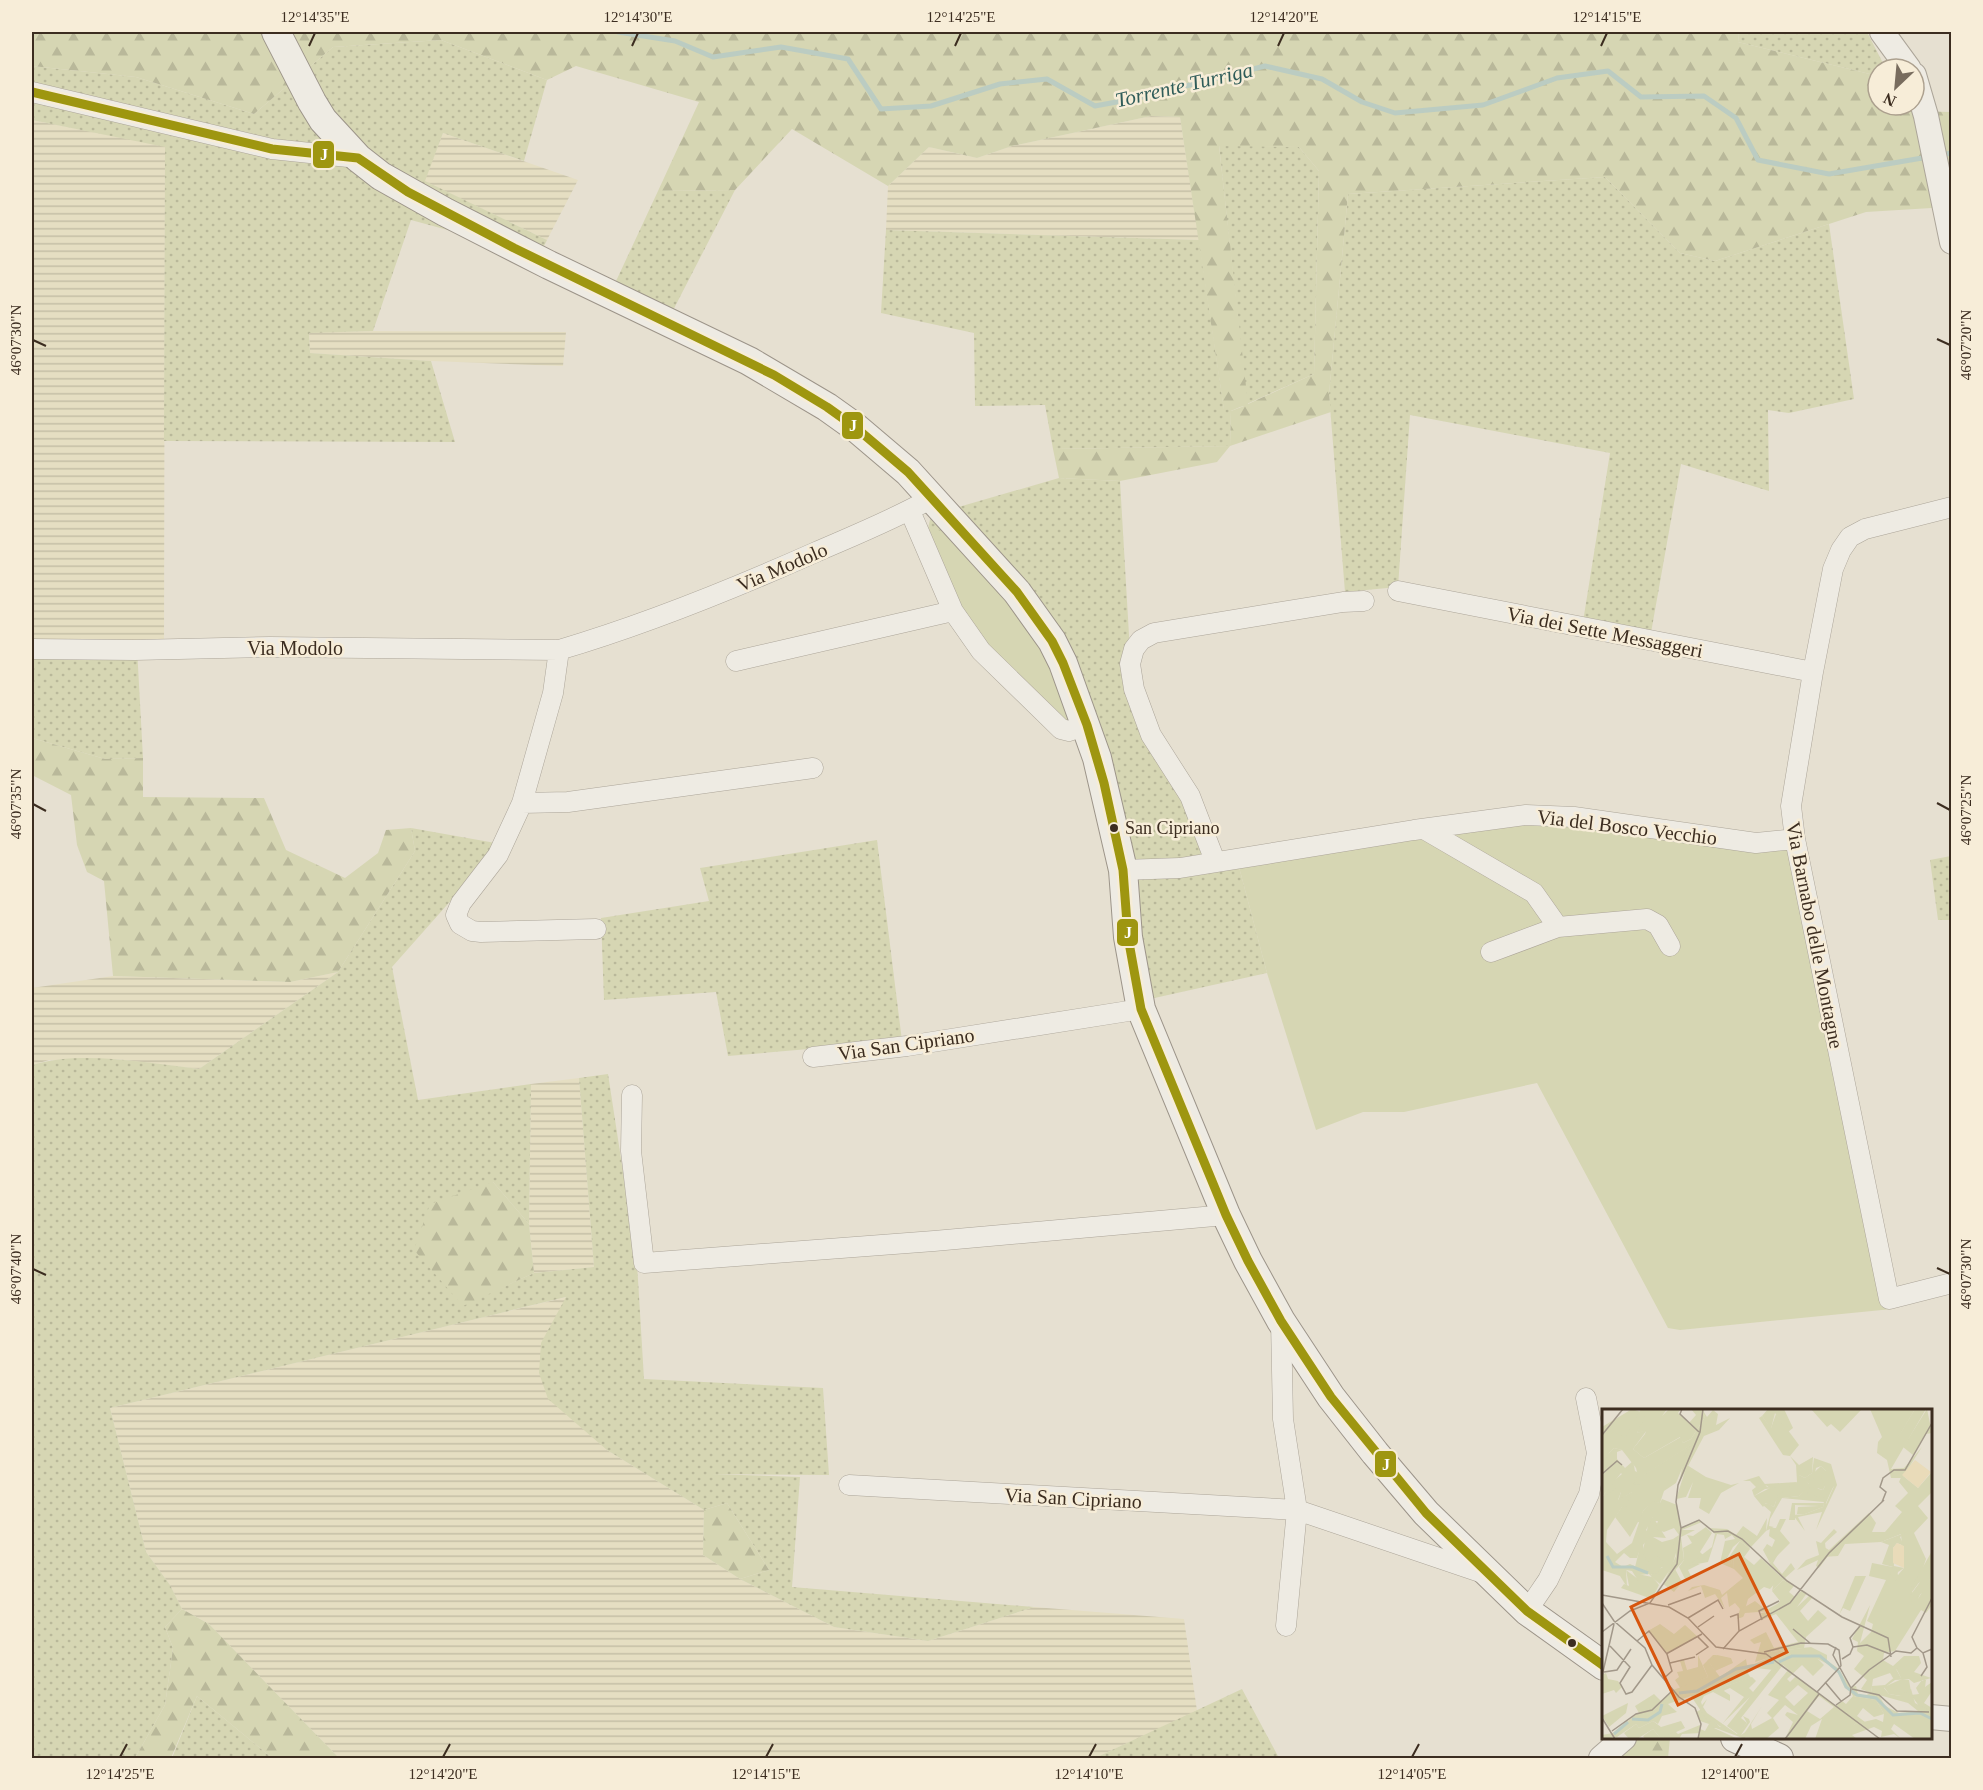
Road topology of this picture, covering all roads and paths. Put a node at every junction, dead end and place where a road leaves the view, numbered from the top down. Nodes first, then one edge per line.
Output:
1 (276, 32) edge
2 (1882, 32) edge
3 (1901, 57) edge
4 (32, 92) edge
5 (1926, 116) edge
6 (358, 158) junction
7 (1952, 242) edge
8 (921, 504) junction
9 (1952, 507) edge
10 (1398, 591) dead end
11 (1364, 601) dead end
12 (953, 611) junction
13 (32, 649) edge
14 (559, 650) junction
15 (736, 661) dead end
16 (1813, 672) junction
17 (1087, 725) junction
18 (813, 768) dead end
19 (522, 803) junction
20 (1424, 829) junction
21 (1795, 839) junction
22 (1215, 861) junction
23 (1123, 870) junction
24 (1558, 927) junction
25 (596, 929) dead end
26 (1670, 946) dead end
27 (1491, 952) dead end
28 (1141, 1009) junction
29 (813, 1057) dead end
30 (632, 1095) dead end
31 (1226, 1215) junction
32 (1952, 1283) edge
33 (1281, 1321) junction
34 (1587, 1398) dead end
35 (849, 1485) dead end
36 (1297, 1510) junction
37 (1488, 1575) junction
38 (1527, 1611) junction
39 (1286, 1626) dead end
40 (1602, 1665) edge
41 (1932, 1717) edge
42 (1952, 1719) edge
43 (1622, 1739) edge
44 (1739, 1739) edge
45 (1601, 1758) edge
46 (1779, 1758) edge

1 - 6 main road, Via San Cipriano
2 - 3 street
4 - 6 street
5 - 7 street
6 - 8 main road, Via San Cipriano
8 - 12 street, Via San Cipriano
8 - 14 street, Via Modolo
8 - 17 main road, Via San Cipriano
9 - 16 street, Via Barnabo delle Montagne
10 - 16 street, Via dei Sette Messaggeri
11 - 22 street
12 - 15 street
12 - 17 street, Via San Cipriano
13 - 14 street, Via Modolo
14 - 19 street
16 - 21 street, Via Barnabo delle Montagne
17 - 23 main road, Via San Cipriano
18 - 19 street
19 - 25 street
20 - 21 street, Via del Bosco Vecchio
20 - 22 street, Via del Bosco Vecchio
20 - 24 street
21 - 32 street, Via Barnabo delle Montagne
22 - 23 street, Via del Bosco Vecchio
23 - 28 main road, Via San Cipriano
24 - 26 street
24 - 27 street
28 - 29 street, Via San Cipriano
28 - 31 main road, Via San Cipriano
30 - 31 street
31 - 33 main road, Via San Cipriano
33 - 36 street, Via San Cipriano
33 - 37 main road, Via San Cipriano
34 - 38 street
35 - 36 street, Via San Cipriano
36 - 37 street, Via San Cipriano
36 - 39 street, Via San Cipriano
37 - 38 main road, Via San Cipriano
38 - 40 main road, Via San Cipriano
41 - 42 street
43 - 45 street
44 - 46 main road

